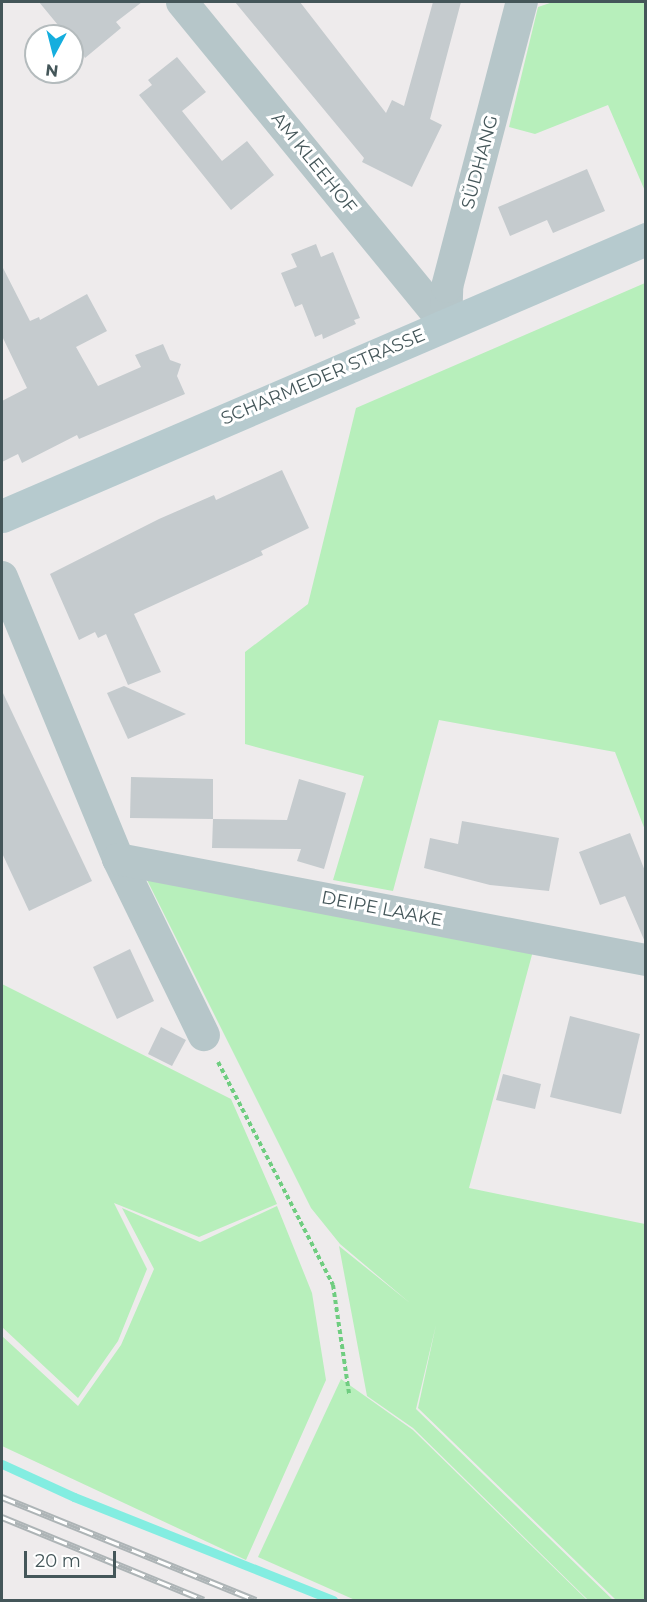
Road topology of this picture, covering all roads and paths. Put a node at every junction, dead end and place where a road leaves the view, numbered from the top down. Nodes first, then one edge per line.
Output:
1 (182, 2) edge
2 (522, 2) edge
3 (645, 239) edge
4 (446, 324) junction
5 (2, 516) edge
6 (2, 577) edge
7 (118, 858) junction
8 (645, 960) edge
9 (204, 1035) joint
10 (349, 1394) dead end

1 - 4 street, AM KLEEHOF
2 - 4 street, SÜDHANG
3 - 4 street, SCHARMEDER STRASSE
4 - 5 street, SCHARMEDER STRASSE
6 - 7 street
7 - 8 street, DEIPE LAAKE
7 - 9 street
9 - 10 path

